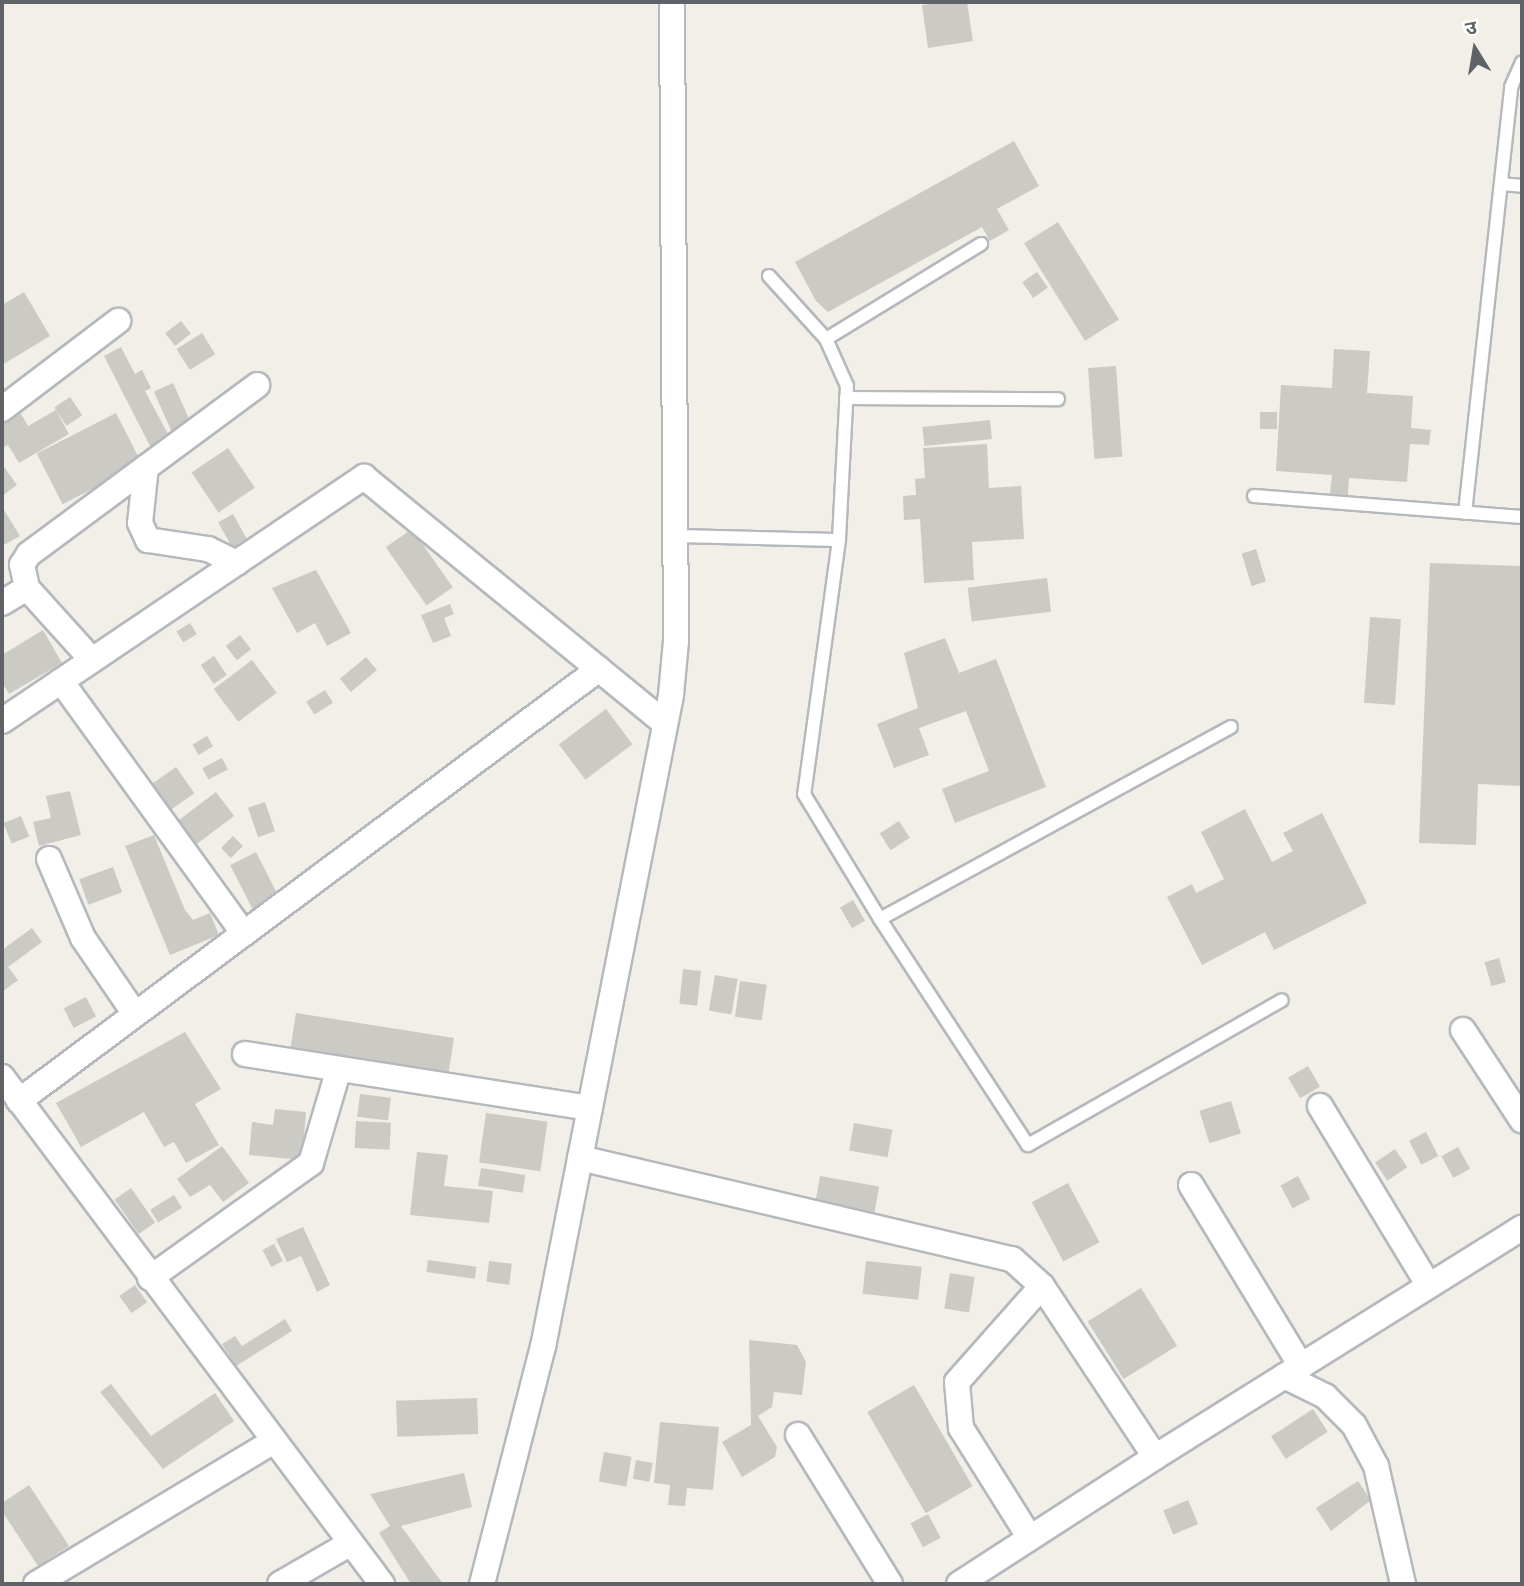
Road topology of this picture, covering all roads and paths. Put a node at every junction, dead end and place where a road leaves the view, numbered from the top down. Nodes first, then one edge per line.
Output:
1 (672, 2) edge
2 (1522, 62) edge
3 (1501, 184) junction
4 (1522, 186) edge
5 (981, 244) dead end
6 (769, 276) dead end
7 (118, 321) dead end
8 (826, 340) junction
9 (257, 385) dead end
10 (846, 398) junction
11 (1058, 399) dead end
12 (2, 409) edge
13 (146, 467) junction
14 (1254, 496) dead end
15 (1465, 513) junction
16 (1522, 517) edge
17 (675, 536) junction
18 (839, 540) junction
19 (237, 562) junction
20 (27, 588) junction
21 (2, 603) edge
22 (92, 660) junction
23 (599, 669) junction
24 (61, 681) junction
25 (2, 720) edge
26 (665, 723) junction
27 (1231, 727) dead end
28 (49, 859) dead end
29 (880, 919) junction
30 (244, 934) junction
31 (1282, 1000) dead end
32 (135, 1014) junction
33 (1463, 1030) dead end
34 (245, 1054) dead end
35 (338, 1072) junction
36 (2, 1077) edge
37 (19, 1101) junction
38 (1320, 1107) dead end
39 (590, 1108) junction
40 (1522, 1120) edge
41 (580, 1158) junction
42 (1191, 1185) dead end
43 (1522, 1228) edge
44 (150, 1278) junction
45 (1042, 1286) junction
46 (1429, 1286) junction
47 (1293, 1371) junction
48 (798, 1434) dead end
49 (274, 1441) junction
50 (1155, 1457) junction
51 (1030, 1538) junction
52 (351, 1543) junction
53 (36, 1584) edge
54 (280, 1584) edge
55 (382, 1584) edge
56 (482, 1584) edge
57 (890, 1584) edge
58 (959, 1584) edge
59 (1403, 1584) edge

1 - 17 street
2 - 3 lane
3 - 4 lane
3 - 15 lane
5 - 8 lane
6 - 8 lane
7 - 12 street
8 - 10 lane
9 - 13 street
10 - 11 lane
10 - 18 lane
13 - 19 street
13 - 20 street
14 - 15 lane
15 - 16 lane
17 - 18 lane
17 - 26 street
18 - 29 lane
19 - 22 street
19 - 23 street
20 - 21 street
20 - 22 street
22 - 24 street
23 - 26 street
23 - 30 street
24 - 25 street
24 - 30 street
26 - 39 street
27 - 29 lane
28 - 32 street
29 - 31 lane
30 - 32 street
32 - 37 street
33 - 40 street
34 - 35 street
35 - 39 street
35 - 44 street
36 - 37 street
37 - 44 street
38 - 46 street
39 - 41 street
41 - 45 street
41 - 56 street
42 - 47 street
43 - 46 street
44 - 49 street
45 - 50 street
45 - 51 street
46 - 47 street
47 - 50 street
47 - 59 street
48 - 57 street
49 - 52 street
49 - 53 street
50 - 51 street
51 - 58 street
52 - 54 street
52 - 55 street

